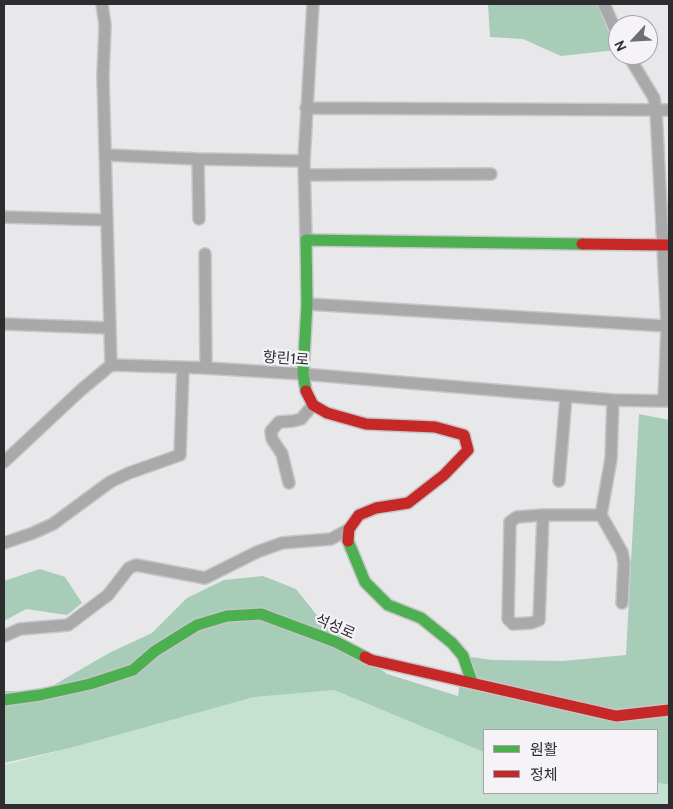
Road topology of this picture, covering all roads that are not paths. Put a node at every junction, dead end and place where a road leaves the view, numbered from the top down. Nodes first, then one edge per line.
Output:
1 (102, 4) edge
2 (313, 4) edge
3 (634, 65) edge
4 (306, 108) junction
5 (656, 110) junction
6 (669, 110) edge
7 (106, 155) junction
8 (198, 159) junction
9 (304, 161) junction
10 (491, 174) dead end
11 (304, 175) junction
12 (4, 216) edge
13 (199, 219) dead end
14 (106, 220) junction
15 (306, 240) junction
16 (666, 245) edge
17 (206, 254) dead end
18 (307, 304) junction
19 (4, 324) edge
20 (667, 326) junction
21 (109, 328) junction
22 (111, 365) junction
23 (183, 368) junction
24 (206, 368) junction
25 (303, 374) junction
26 (566, 397) junction
27 (613, 400) junction
28 (667, 401) edge
29 (313, 405) junction
30 (4, 462) edge
31 (559, 481) dead end
32 (289, 483) dead end
33 (601, 515) junction
34 (543, 516) junction
35 (349, 529) junction
36 (4, 543) edge
37 (622, 603) dead end
38 (4, 636) edge
39 (472, 682) junction
40 (4, 700) edge
41 (669, 710) edge

1 - 7 street
2 - 4 street
3 - 5 street
4 - 5 street
4 - 9 street
5 - 6 street
5 - 16 street
7 - 8 street
7 - 14 street
8 - 9 street
8 - 13 street
9 - 11 street
10 - 11 street
11 - 15 street
12 - 14 street
14 - 21 street
15 - 16 street
15 - 18 street
16 - 20 street
17 - 24 street
18 - 20 street
18 - 25 street
19 - 21 street
20 - 28 street
21 - 22 street
22 - 23 street, 향린1로
22 - 30 street
23 - 24 street, 향린1로
23 - 36 street
24 - 25 street, 향린1로
25 - 26 street, 향린1로
25 - 29 street
26 - 27 street, 향린1로
26 - 31 street
27 - 28 street, 향린1로
27 - 33 street
29 - 32 street
29 - 35 street
33 - 34 street
33 - 37 street
34 - 34 street
35 - 38 street
35 - 39 street
39 - 40 street, 석성로
39 - 41 street, 석성로

